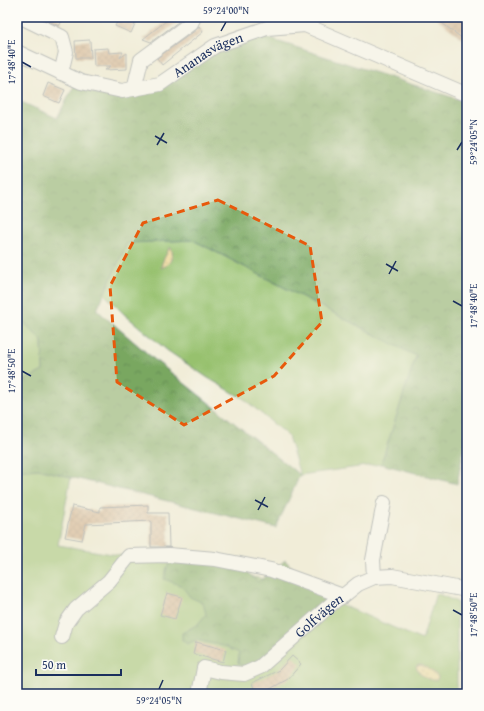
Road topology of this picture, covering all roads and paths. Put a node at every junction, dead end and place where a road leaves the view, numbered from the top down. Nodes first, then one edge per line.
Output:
1 (21, 17) edge
2 (194, 17) edge
3 (305, 21) edge
4 (17, 52) edge
5 (61, 72) junction
6 (134, 89) junction
7 (467, 94) edge
8 (384, 503) dead end
9 (374, 577) junction
10 (467, 590) edge
11 (343, 596) junction
12 (62, 637) dead end
13 (199, 694) edge

1 - 5 street
2 - 6 street
3 - 6 street, Ananasvägen
3 - 7 street, Ananasvägen
4 - 5 street, Ananasvägen
5 - 6 street, Ananasvägen
8 - 9 street
9 - 10 street, Golfvägen
9 - 11 street, Golfvägen
11 - 12 street
11 - 13 street, Golfvägen

